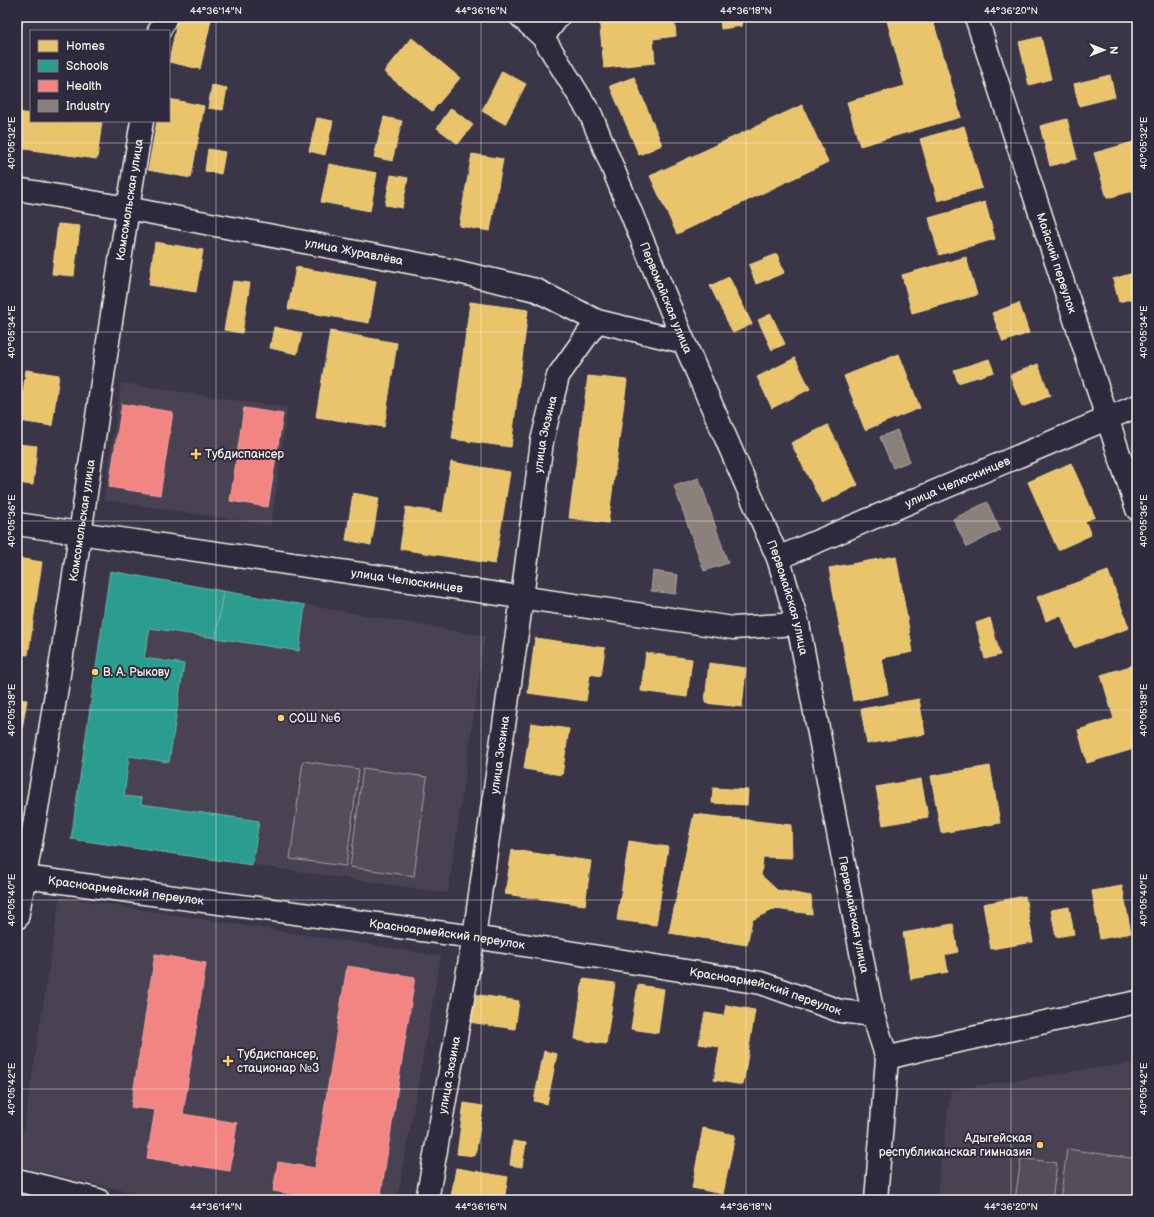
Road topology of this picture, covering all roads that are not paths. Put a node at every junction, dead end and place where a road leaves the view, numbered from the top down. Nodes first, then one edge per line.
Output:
1 (166, 17) edge
2 (521, 17) edge
3 (558, 17) edge
4 (976, 17) edge
5 (159, 30) edge
6 (543, 37) junction
7 (142, 122) edge
8 (17, 189) edge
9 (127, 208) junction
10 (598, 321) junction
11 (684, 342) junction
12 (1137, 406) edge
13 (1107, 418) junction
14 (1137, 509) edge
15 (17, 524) edge
16 (81, 534) junction
17 (778, 558) junction
18 (522, 598) junction
19 (798, 624) junction
20 (21, 877) edge
21 (17, 918) edge
22 (474, 937) junction
23 (1137, 1002) edge
24 (873, 1015) junction
25 (887, 1058) junction
26 (17, 1180) edge
27 (98, 1200) edge
28 (427, 1200) edge
29 (876, 1200) edge

1 - 5 street
2 - 6 street, Первомайская улица
3 - 6 street
4 - 13 street, Майский переулок
6 - 11 street, Первомайская улица
7 - 9 street, Комсомольская улица
8 - 9 street, улица Журавлёва
9 - 10 street, улица Журавлёва
9 - 16 street, Комсомольская улица
10 - 11 street, улица Журавлёва
10 - 18 street, улица Зюзина
11 - 17 street, Первомайская улица
12 - 13 street, улица Челюскинцев
13 - 14 street, Майский переулок
13 - 17 street, улица Челюскинцев
15 - 16 street, улица Челюскинцев
16 - 18 street, улица Челюскинцев
16 - 20 street, Комсомольская улица
17 - 19 street, Первомайская улица
18 - 19 street, улица Челюскинцев
18 - 22 street, улица Зюзина
19 - 24 street, Первомайская улица
20 - 21 street, Комсомольская улица
20 - 22 street, Красноармейский переулок
22 - 24 street, Красноармейский переулок
22 - 28 street, улица Зюзина
23 - 25 street
24 - 25 street, Первомайская улица
25 - 29 street, Первомайская улица
26 - 27 street

